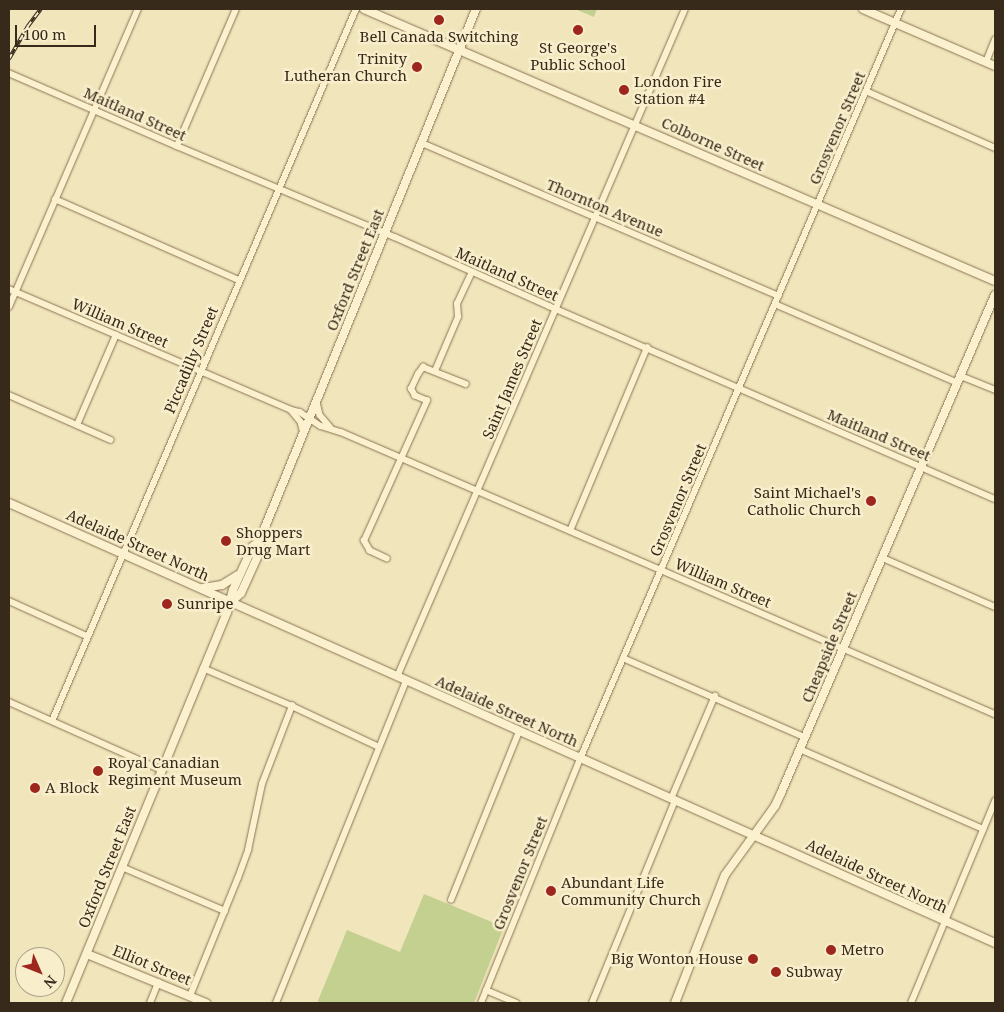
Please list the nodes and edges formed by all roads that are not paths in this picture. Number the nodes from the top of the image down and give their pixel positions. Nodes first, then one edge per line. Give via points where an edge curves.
1 (138, 9) edge
2 (236, 9) edge
3 (356, 9) edge
4 (364, 9) edge
5 (476, 9) edge
6 (685, 9) edge
7 (863, 9) edge
8 (901, 9) edge
9 (896, 23) junction
10 (995, 40) edge
11 (460, 50) junction
12 (986, 62) junction
13 (995, 66) edge
14 (9, 73) edge
15 (866, 91) junction
16 (95, 110) junction
17 (634, 125) junction
18 (422, 143) junction
19 (178, 146) junction
20 (995, 148) edge
21 (278, 189) junction
22 (55, 199) junction
23 (817, 205) junction
24 (595, 217) junction
25 (385, 233) junction
26 (472, 272) junction
27 (240, 280) junction
28 (995, 281) edge
29 (9, 289) edge
30 (15, 292) junction
31 (995, 295) edge
32 (779, 296) junction
33 (775, 304) junction
34 (9, 308) edge
35 (555, 309) junction
36 (116, 335) junction
37 (647, 348) junction
38 (200, 371) junction
39 (435, 371) junction
40 (959, 379) junction
41 (466, 384) dead end
42 (739, 388) junction
43 (995, 390) edge
44 (9, 395) edge
45 (316, 402) junction
46 (291, 410) junction
47 (310, 418) junction
48 (76, 425) junction
49 (330, 427) junction
50 (304, 434) junction
51 (111, 440) dead end
52 (401, 458) junction
53 (922, 467) junction
54 (477, 491) junction
55 (995, 499) edge
56 (9, 503) edge
57 (570, 531) junction
58 (259, 542) junction
59 (123, 553) junction
60 (883, 558) junction
61 (387, 559) dead end
62 (661, 570) junction
63 (241, 572) junction
64 (201, 588) junction
65 (9, 601) edge
66 (231, 602) junction
67 (995, 606) edge
68 (87, 636) junction
69 (843, 649) junction
70 (623, 658) junction
71 (203, 668) junction
72 (397, 677) junction
73 (406, 681) junction
74 (715, 696) junction
75 (9, 702) edge
76 (292, 706) junction
77 (995, 714) edge
78 (52, 721) junction
79 (519, 732) junction
80 (805, 737) junction
81 (379, 747) junction
82 (800, 749) junction
83 (580, 759) junction
84 (162, 770) junction
85 (673, 800) junction
86 (995, 801) edge
87 (983, 829) junction
88 (754, 835) junction
89 (122, 867) junction
90 (451, 900) dead end
91 (225, 911) junction
92 (945, 922) junction
93 (995, 943) edge
94 (87, 954) junction
95 (158, 983) junction
96 (486, 990) junction
97 (190, 996) junction
98 (66, 1003) edge
99 (150, 1003) edge
100 (206, 1003) edge
101 (276, 1003) edge
102 (481, 1003) edge
103 (516, 1003) edge
104 (592, 1003) edge
105 (675, 1003) edge
106 (910, 1003) edge

1 - 16 street
2 - 19 street
3 - 21 street, Piccadilly Street
4 - 11 main road, Colborne Street
5 - 11 main road, Oxford Street East
6 - 17 street, Saint James Street
7 - 9 main road
8 - 9 street, Grosvenor Street
9 - 12 main road
9 - 15 street, Grosvenor Street
10 - 12 street
11 - 17 main road, Colborne Street
11 - 18 main road, Oxford Street East
12 - 13 main road
14 - 16 street, Maitland Street
15 - 20 street
15 - 23 street, Grosvenor Street
16 - 19 street, Maitland Street
16 - 22 street
17 - 23 main road, Colborne Street
17 - 24 street, Saint James Street
18 - 24 street, Thornton Avenue
18 - 25 main road, Oxford Street East
19 - 21 street, Maitland Street
21 - 25 street, Maitland Street
21 - 27 street, Piccadilly Street
22 - 27 street
22 - 30 street
23 - 28 main road, Colborne Street
23 - 32 street, Grosvenor Street
24 - 32 street, Thornton Avenue
24 - 35 street, Saint James Street
25 - 26 street, Maitland Street
25 - 45 main road, Oxford Street East
26 - 35 street, Maitland Street
26 - 39 street via 457,304 458,317
27 - 38 street, Piccadilly Street
29 - 30 street, William Street
30 - 34 street
30 - 36 street, William Street
31 - 40 main road, Cheapside Street
32 - 33 street, Grosvenor Street
33 - 40 street
33 - 42 street, Grosvenor Street
35 - 37 street, Maitland Street
35 - 54 street, Saint James Street
36 - 38 street, William Street
36 - 48 street
37 - 42 street, Maitland Street
37 - 57 street
38 - 46 street, William Street
38 - 59 street, Piccadilly Street
39 - 41 street
39 - 52 street via 423,368 411,389 416,396 427,401
40 - 43 street
40 - 53 main road, Cheapside Street
42 - 53 street, Maitland Street
42 - 62 street, Grosvenor Street
44 - 48 street
45 - 47 main road, Oxford Street East
45 - 49 street via 320,415
46 - 47 street, William Street
46 - 50 street via 301,422
47 - 49 street, William Street via 321,426
47 - 50 main road, Oxford Street East
48 - 51 street
49 - 52 street, William Street
50 - 58 main road, Oxford Street East
52 - 54 street, William Street
52 - 61 street via 364,541 370,551
53 - 55 street, Maitland Street
53 - 60 main road, Cheapside Street
54 - 57 street, William Street
54 - 72 street, Saint James Street
56 - 59 main road, Adelaide Street North
57 - 62 street, William Street
58 - 63 main road, Oxford Street East via 253,546
58 - 66 main road, Oxford Street East via 261,549 245,585
59 - 64 main road, Adelaide Street North
59 - 68 street, Piccadilly Street
60 - 67 street
60 - 69 main road, Cheapside Street
62 - 69 street, William Street
62 - 70 street, Grosvenor Street
63 - 64 main road via 222,585
63 - 66 main road, Oxford Street East
64 - 66 main road, Adelaide Street North
65 - 68 street
66 - 71 main road, Oxford Street East
66 - 72 main road, Adelaide Street North
68 - 78 street, Piccadilly Street
69 - 77 street, William Street
69 - 80 main road, Cheapside Street
70 - 74 street
70 - 83 street, Grosvenor Street
71 - 76 street
71 - 84 main road, Oxford Street East
72 - 73 main road, Adelaide Street North
73 - 79 main road, Adelaide Street North
73 - 81 street
74 - 80 street
74 - 85 street
75 - 78 street
76 - 81 street
76 - 91 street via 262,784 248,850
78 - 84 street
79 - 83 main road, Adelaide Street North
79 - 90 street
80 - 82 main road, Cheapside Street
81 - 101 street
82 - 87 street
82 - 88 main road, Cheapside Street via 775,806
83 - 85 main road, Adelaide Street North
83 - 96 street, Grosvenor Street
84 - 89 main road, Oxford Street East
85 - 88 main road, Adelaide Street North
85 - 104 street
86 - 87 street
87 - 92 street
88 - 92 main road, Adelaide Street North
88 - 105 main road, Cheapside Street via 725,875
89 - 91 street
89 - 94 main road, Oxford Street East
91 - 97 street
92 - 93 main road, Adelaide Street North
92 - 106 street
94 - 95 main road, Elliot Street
94 - 98 main road, Oxford Street East
95 - 97 main road, Elliot Street
95 - 99 street
96 - 102 street, Grosvenor Street
96 - 103 street
97 - 100 main road, Elliot Street

